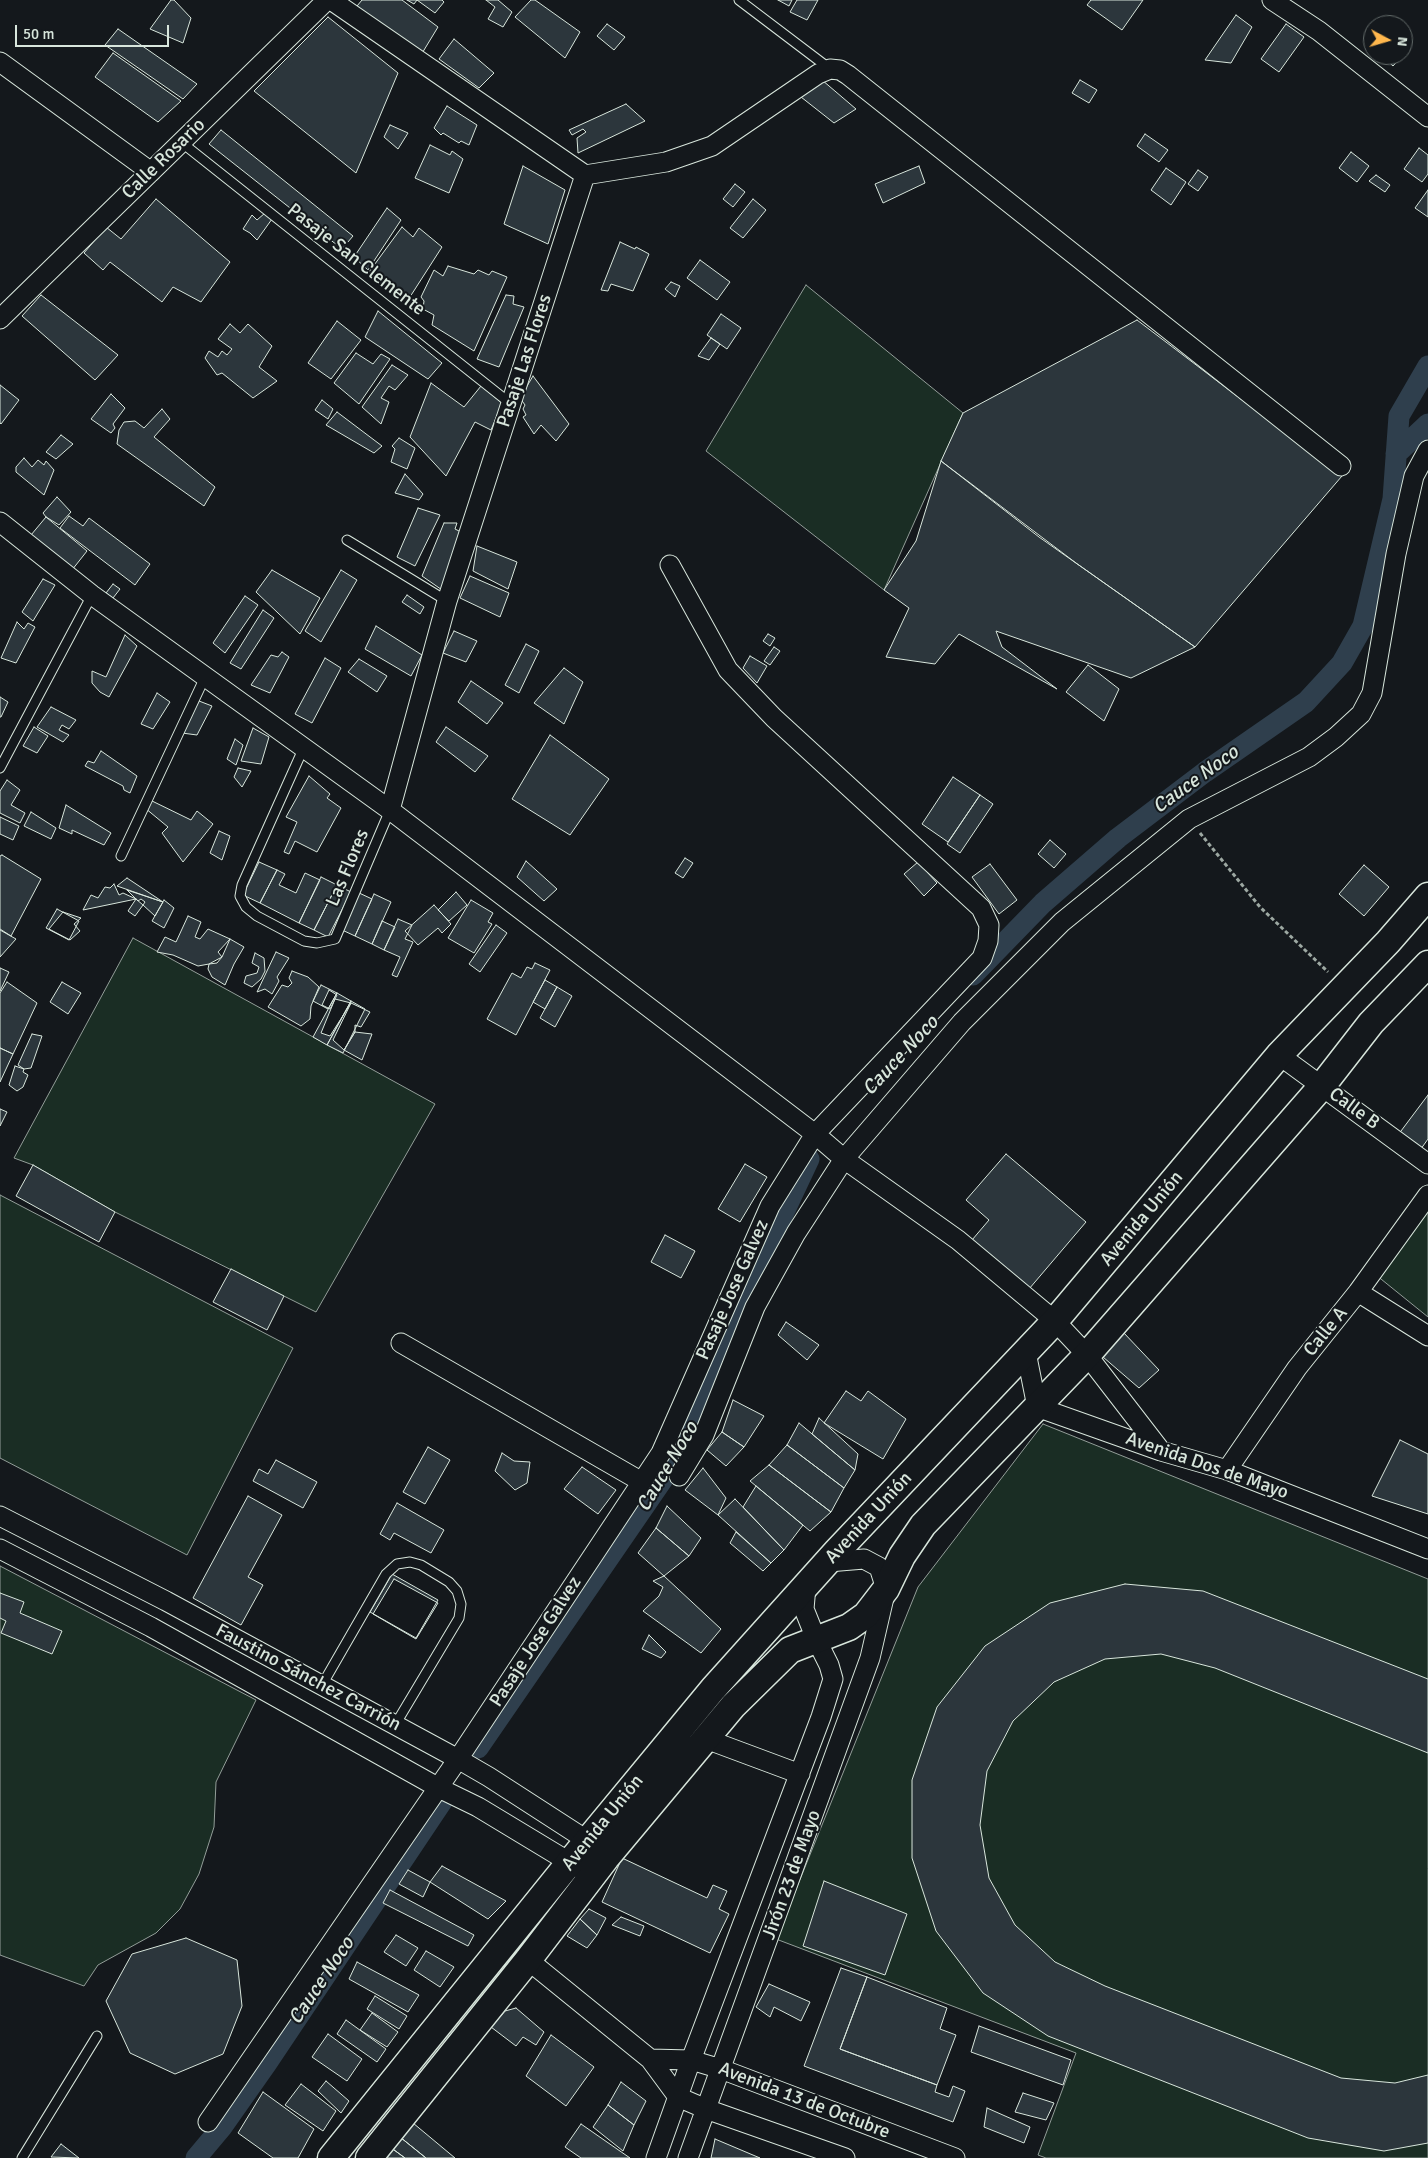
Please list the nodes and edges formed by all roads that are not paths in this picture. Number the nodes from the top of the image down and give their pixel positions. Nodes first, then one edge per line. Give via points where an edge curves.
1 (327, 0) edge
2 (331, 0) edge
3 (739, 0) edge
4 (1272, 0) edge
5 (0, 62) edge
6 (830, 69) junction
7 (1428, 117) edge
8 (181, 142) junction
9 (151, 172) junction
10 (585, 176) junction
11 (0, 318) edge
12 (511, 404) junction
13 (1428, 450) edge
14 (1341, 466) dead end
15 (0, 522) edge
16 (347, 540) dead end
17 (670, 566) dead end
18 (92, 595) junction
19 (447, 601) junction
20 (205, 677) junction
21 (304, 747) junction
22 (0, 768) edge
23 (390, 810) junction
24 (121, 856) dead end
25 (1428, 896) edge
26 (1425, 972) edge
27 (1279, 1056) junction
28 (1322, 1086) junction
29 (815, 1134) junction
30 (844, 1159) junction
31 (1428, 1164) edge
32 (1428, 1195) edge
33 (1358, 1292) junction
34 (1055, 1321) junction
35 (1428, 1336) edge
36 (401, 1343) dead end
37 (1026, 1352) junction
38 (1087, 1354) junction
39 (1037, 1407) junction
40 (1161, 1450) junction
41 (1227, 1470) junction
42 (680, 1476) dead end
43 (642, 1482) junction
44 (0, 1516) edge
45 (0, 1549) edge
46 (1428, 1549) edge
47 (828, 1562) junction
48 (806, 1586) junction
49 (886, 1589) junction
50 (166, 1601) junction
51 (151, 1626) junction
52 (816, 1639) junction
53 (322, 1685) junction
54 (394, 1725) junction
55 (706, 1739) junction
56 (458, 1760) junction
57 (800, 1774) junction
58 (439, 1788) junction
59 (595, 1859) junction
60 (570, 1862) junction
61 (528, 1960) junction
62 (98, 2036) dead end
63 (650, 2059) junction
64 (691, 2060) junction
65 (721, 2069) junction
66 (678, 2098) junction
67 (706, 2109) junction
68 (208, 2122) dead end
69 (22, 2158) edge
70 (331, 2158) edge
71 (369, 2158) edge
72 (656, 2158) edge
73 (688, 2158) edge
74 (844, 2158) edge
75 (955, 2158) edge

1 - 8 street, Calle Rosario
2 - 10 street
3 - 6 lane
4 - 7 street via 1319,31
5 - 9 street
6 - 10 street via 712,146 666,162
6 - 14 street via 848,75
8 - 9 street, Calle Rosario
8 - 12 lane, Pasaje San Clemente
9 - 11 street, Calle Rosario
10 - 12 street, Pasaje Las Flores
12 - 19 street, Pasaje Las Flores
13 - 30 street via 1414,476 1396,554 1372,693 1361,714 1309,757 1189,819 1062,922 962,1022
15 - 18 street
16 - 19 lane
17 - 29 street, Pasaje Jose Galvez via 728,670 774,718 981,908 989,925 982,958
18 - 20 street
18 - 22 lane
19 - 23 street, Pasaje Las Flores
20 - 21 street
20 - 24 lane
21 - 23 street
21 - 23 lane, Las Flores via 242,884 240,896 246,907 257,916 304,940 317,943 335,940
23 - 29 street
25 - 27 main road, Avenida Unión
26 - 28 main road, Avenida Unión via 1371,1023
27 - 28 street, Calle B
27 - 34 main road, Avenida Unión
28 - 31 street, Calle B
28 - 38 main road, Avenida Unión
29 - 30 street
29 - 43 street, Pasaje Jose Galvez via 770,1206 661,1453
30 - 34 street via 958,1240
30 - 42 street via 796,1233 755,1306 704,1435
32 - 33 street, Calle A
33 - 35 street
33 - 41 street, Calle A via 1297,1368
34 - 37 main road, Avenida Unión
34 - 38 street
36 - 43 street
37 - 39 street
37 - 47 main road, Avenida Unión
38 - 39 main road, Avenida Unión
38 - 40 street
39 - 40 street, Avenida Dos de Mayo
39 - 49 main road, Avenida Unión via 923,1525 902,1556
40 - 41 street, Avenida Dos de Mayo
41 - 46 street, Avenida Dos de Mayo
43 - 56 street, Pasaje Jose Galvez
44 - 50 street, Faustino Sánchez Carrión
45 - 51 street, Faustino Sánchez Carrión
47 - 48 main road, Avenida Unión
47 - 49 street via 864,1559 879,1567
48 - 52 street via 804,1609
48 - 59 main road, Avenida Unión via 713,1689
49 - 52 main road, Avenida Unión via 866,1615 849,1627
49 - 65 street, Jirón 23 de Mayo via 870,1658
50 - 51 street
50 - 53 street, Faustino Sánchez Carrión
51 - 58 street, Faustino Sánchez Carrión
52 - 55 main road, Avenida Unión via 790,1650 733,1706
52 - 57 street, Jirón 23 de Mayo via 833,1679
53 - 54 street, Faustino Sánchez Carrión
53 - 54 lane via 386,1574 397,1564 410,1562 421,1565 449,1582 457,1592 459,1618
54 - 56 street, Faustino Sánchez Carrión
55 - 57 street
55 - 59 main road, Avenida Unión
56 - 58 street, Pasaje Jose Galvez
56 - 59 street, Faustino Sánchez Carrión via 489,1777
57 - 64 street, Jirón 23 de Mayo
58 - 60 street, Faustino Sánchez Carrión via 478,1807
58 - 68 street, Pasaje Jose Galvez
59 - 60 main road, Avenida Unión
59 - 61 main road, Avenida Unión
60 - 70 main road, Avenida Unión
61 - 63 street
61 - 71 main road, Avenida Unión
62 - 69 lane
63 - 64 street, Avenida 13 de Octubre
63 - 66 street
64 - 65 street, Avenida 13 de Octubre
64 - 66 street, Jirón 23 de Mayo
65 - 67 street, Jirón 23 de Mayo
65 - 75 street, Avenida 13 de Octubre
66 - 67 street, Avenida 13 de Octubre
66 - 72 street, Jirón 23 de Mayo
67 - 73 street, Jirón 23 de Mayo
67 - 74 street, Avenida 13 de Octubre

